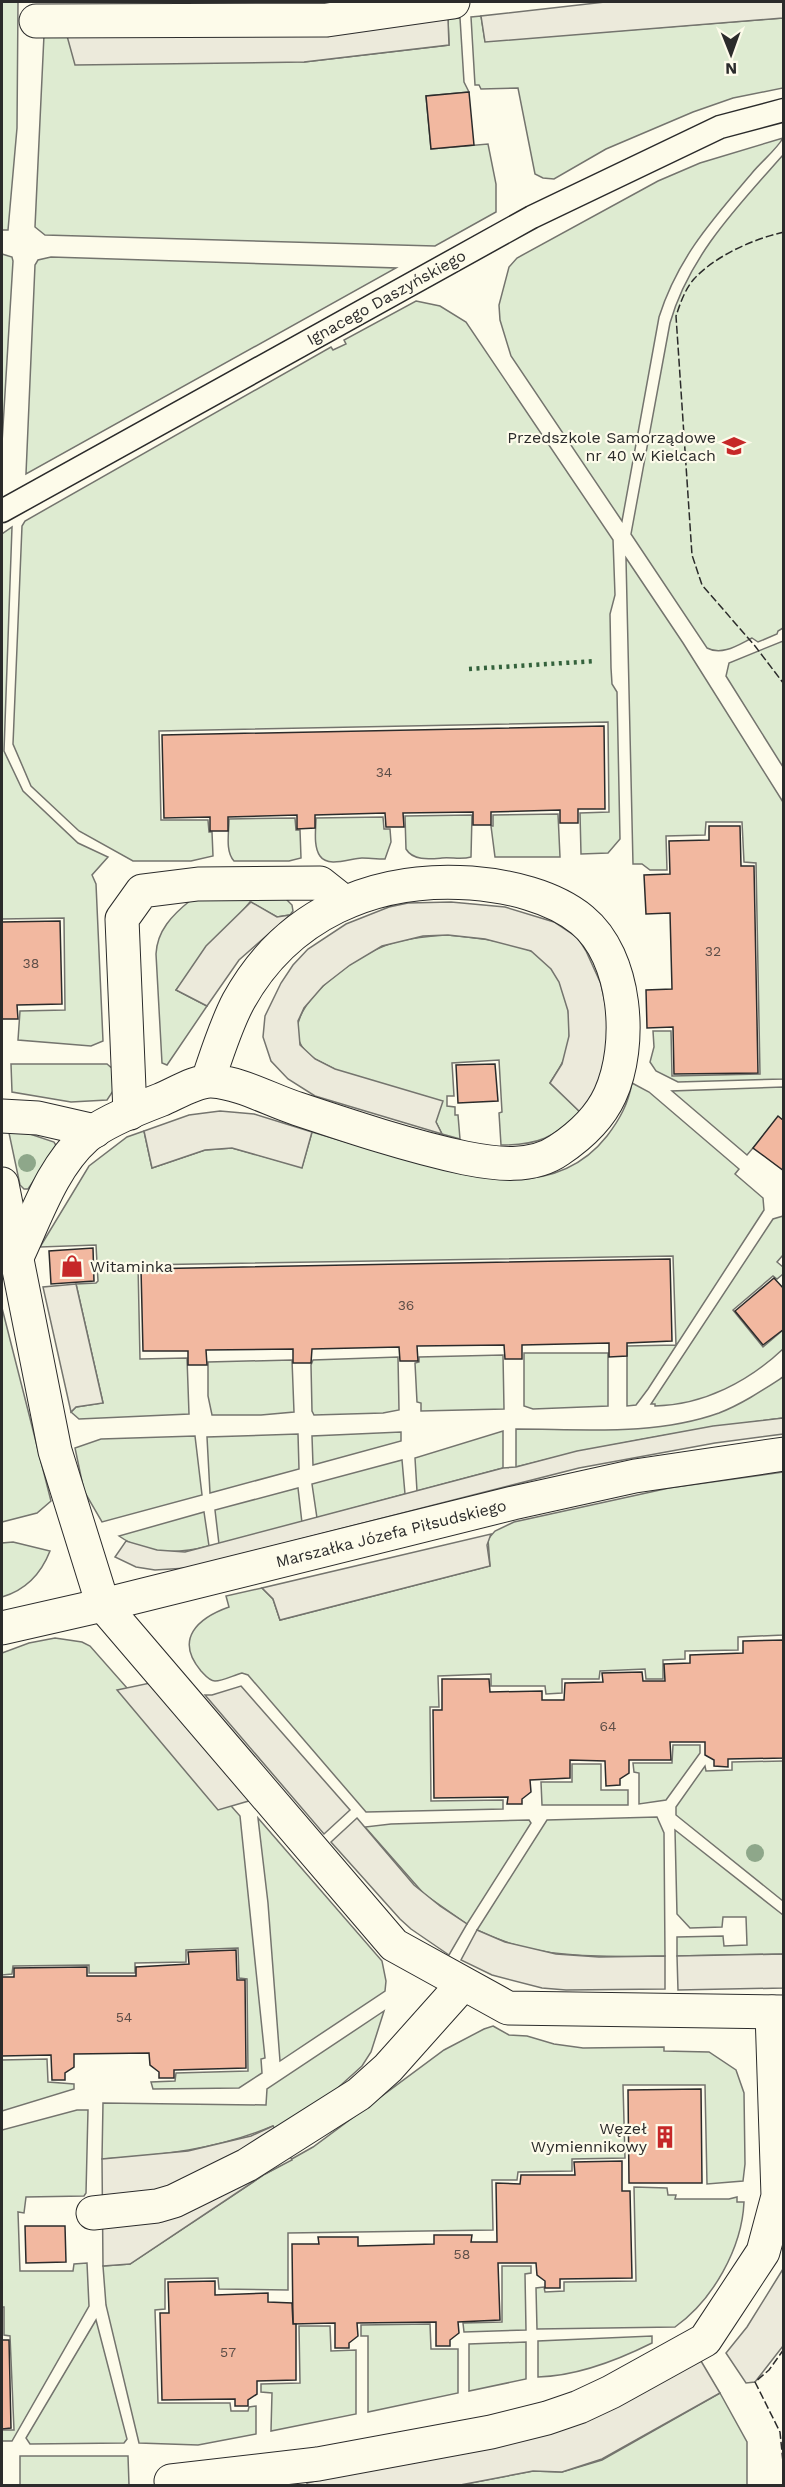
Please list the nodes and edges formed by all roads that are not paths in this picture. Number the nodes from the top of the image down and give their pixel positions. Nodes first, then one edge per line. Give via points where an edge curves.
1 (453, 2) edge
2 (36, 21) dead end
3 (783, 110) edge
4 (2, 511) edge
5 (344, 902) junction
6 (207, 1080) junction
7 (130, 1113) junction
8 (2, 1116) edge
9 (95, 1131) junction
10 (2, 1184) edge
11 (17, 1257) junction
12 (783, 1454) edge
13 (103, 1605) junction
14 (2, 1628) edge
15 (463, 1984) junction
16 (778, 2012) edge
17 (93, 2213) dead end
18 (285, 2477) edge
19 (171, 2481) dead end
20 (205, 2481) edge

1 - 2 street via 327,20
3 - 4 lane, Ignacego Daszyńskiego via 720,127 532,217
5 - 6 street via 296,932 254,975 232,1015
5 - 6 street via 403,885 444,881 479,884 549,901 583,920 611,961 623,1019 623,1050 611,1094 596,1118 578,1137 553,1154 525,1164 485,1162
5 - 7 street via 320,883 198,884 142,891 122,919
6 - 7 street
7 - 9 street
8 - 9 street via 38,1118
9 - 11 street via 63,1162
10 - 11 street
11 - 13 street via 55,1451
12 - 13 street, Marszałka Józefa Piłsudskiego via 635,1476 513,1503
13 - 14 street, Marszałka Józefa Piłsudskiego
13 - 15 street via 394,1945
15 - 16 street via 508,2008
15 - 17 street via 388,2068 358,2094 247,2165 158,2206
16 - 18 street via 778,2196 763,2252 705,2340 611,2392 547,2418 318,2464
18 - 20 street
19 - 20 street

